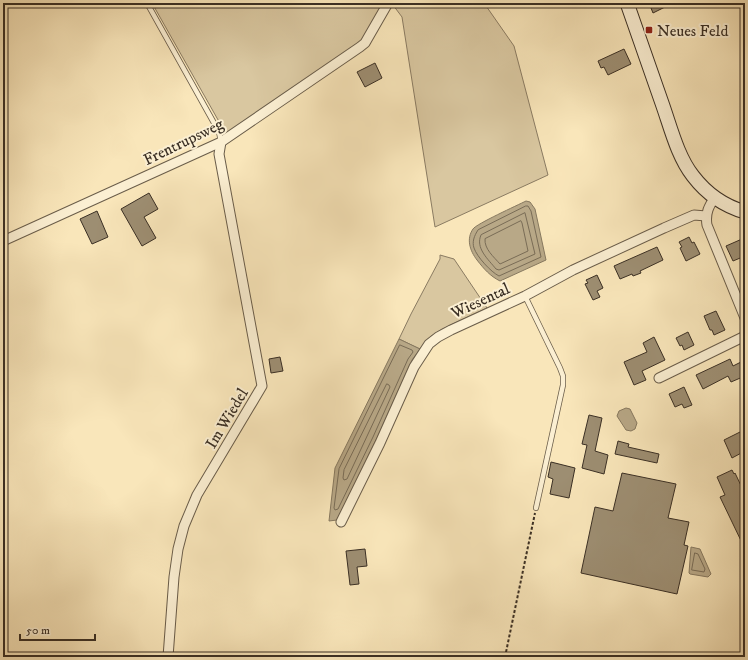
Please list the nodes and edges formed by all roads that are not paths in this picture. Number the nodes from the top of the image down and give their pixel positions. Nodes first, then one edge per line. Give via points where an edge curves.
1 (148, 3) edge
2 (388, 3) edge
3 (627, 3) edge
4 (221, 142) junction
5 (715, 197) junction
6 (745, 212) edge
7 (706, 216) junction
8 (3, 241) edge
9 (525, 296) junction
10 (745, 318) edge
11 (745, 336) edge
12 (659, 378) dead end
13 (536, 508) road end
14 (341, 522) dead end
15 (168, 657) edge

1 - 4 lane via 219,132
2 - 4 street, Frentrupsweg via 365,43
3 - 5 main road via 682,158 693,176
4 - 8 street, Frentrupsweg
4 - 15 street, Im Wiedel via 219,154 262,386 198,495 184,526 174,577
5 - 6 main road
5 - 7 street
7 - 9 street, Wiesental via 694,215 573,270
7 - 10 street via 707,225
9 - 13 lane via 563,376
9 - 14 street, Wiesental via 451,330 430,344 414,367
11 - 12 street

